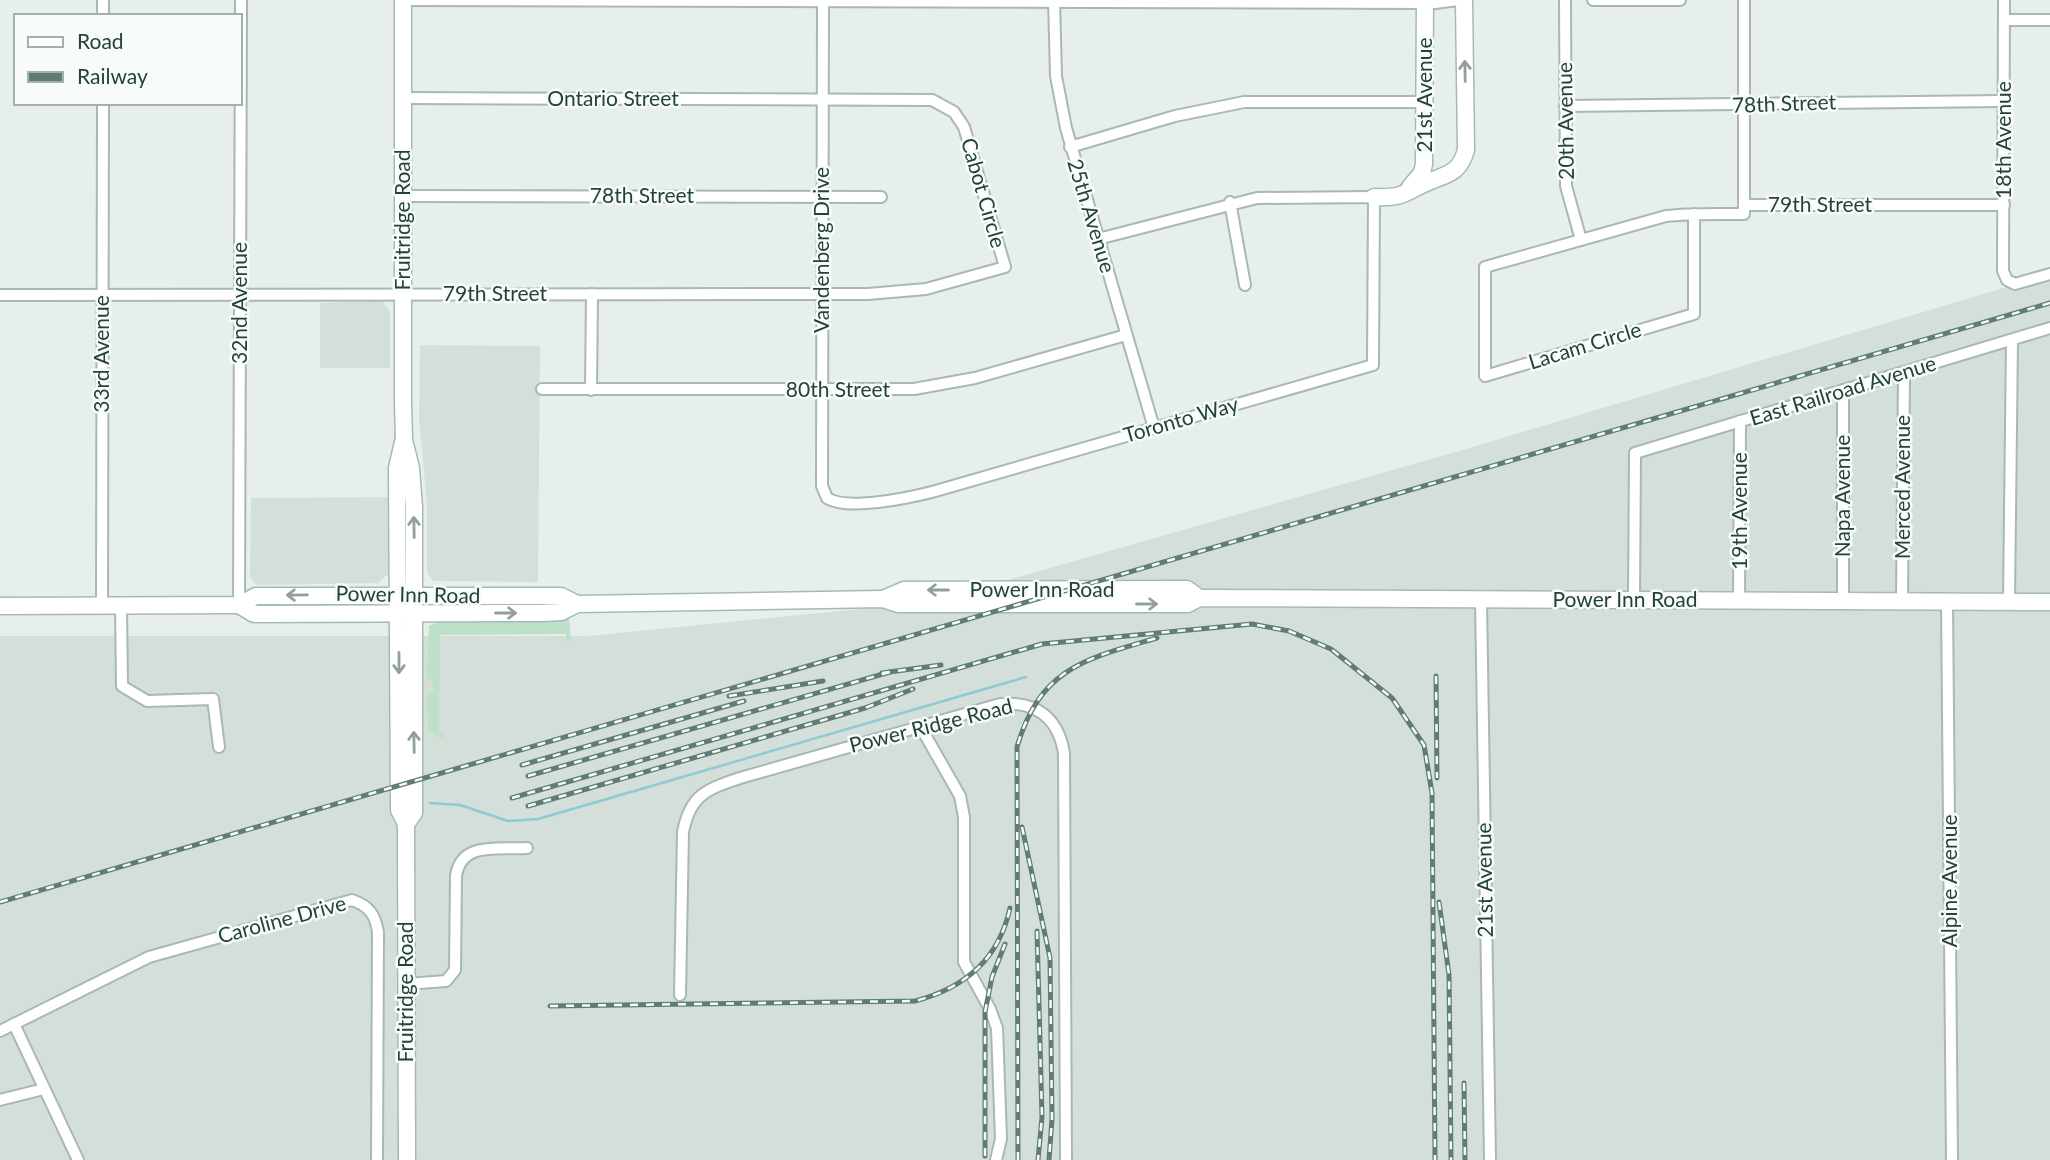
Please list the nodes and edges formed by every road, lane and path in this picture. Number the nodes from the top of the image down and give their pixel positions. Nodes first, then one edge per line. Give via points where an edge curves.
1 (403, 0) edge
2 (1458, 0) edge
3 (1464, 0) edge
4 (1565, 0) edge
5 (1593, 0) edge
6 (1680, 0) edge
7 (1744, 0) edge
8 (2004, 0) edge
9 (823, 1) edge
10 (1054, 1) edge
11 (1425, 1) edge
12 (2004, 20) junction
13 (2050, 20) edge
14 (403, 98) junction
15 (823, 99) junction
16 (2004, 101) junction
17 (1425, 102) junction
18 (1744, 104) junction
19 (103, 105) edge
20 (241, 105) edge
21 (1565, 106) junction
22 (1425, 139) junction
23 (1070, 147) junction
24 (1459, 167) junction
25 (403, 196) junction
26 (822, 196) junction
27 (1397, 196) junction
28 (881, 197) dead end
29 (1374, 197) junction
30 (1230, 202) junction
31 (1744, 205) junction
32 (2004, 205) junction
33 (1694, 214) junction
34 (1098, 239) junction
35 (1581, 240) junction
36 (1485, 267) joint
37 (2050, 274) edge
38 (1245, 285) dead end
39 (403, 294) junction
40 (592, 294) junction
41 (0, 295) edge
42 (103, 295) junction
43 (240, 295) junction
44 (822, 295) junction
45 (2050, 328) edge
46 (1126, 335) junction
47 (2012, 340) junction
48 (1904, 372) junction
49 (542, 389) dead end
50 (591, 390) junction
51 (1843, 390) junction
52 (822, 391) junction
53 (1740, 421) junction
54 (1154, 428) junction
55 (827, 499) joint
56 (406, 595) junction
57 (1481, 600) junction
58 (1634, 600) junction
59 (1739, 601) junction
60 (1843, 601) junction
61 (1902, 601) junction
62 (1947, 601) junction
63 (2009, 601) junction
64 (2050, 601) edge
65 (577, 604) junction
66 (239, 605) junction
67 (0, 606) edge
68 (102, 606) junction
69 (121, 606) junction
70 (406, 614) junction
71 (920, 726) junction
72 (219, 747) dead end
73 (527, 848) dead end
74 (406, 984) junction
75 (680, 995) dead end
76 (15, 1024) junction
77 (0, 1031) edge
78 (44, 1089) junction
79 (0, 1100) edge
80 (78, 1160) edge
81 (377, 1160) edge
82 (407, 1160) edge
83 (996, 1160) edge
84 (1066, 1160) edge
85 (1490, 1160) edge
86 (1952, 1160) edge

1 - 9 street
1 - 14 main road, Fruitridge Road
2 - 11 street
24 -> 3 main road, 21st Avenue via 1466,150
4 - 21 street, 20th Avenue
5 - 6 street
7 - 18 street
8 - 12 street, 18th Avenue
9 - 10 street
9 - 15 street, Vandenberg Drive
10 - 11 street
10 - 23 street, 25th Avenue via 1056,76
11 - 17 main road, 21st Avenue
12 - 13 street
12 - 16 street, 18th Avenue
14 - 15 street, Ontario Street
14 - 25 main road, Fruitridge Road
15 - 26 street, Vandenberg Drive
15 - 44 street, Cabot Circle via 925,100 954,112 964,127 1005,267 926,289
16 - 18 street, 78th Street
16 - 32 street, 18th Avenue
17 - 22 main road, 21st Avenue
17 - 23 street via 1244,102 1175,116
18 - 21 street, 78th Street
18 - 31 street
19 - 42 street, 33rd Avenue
20 - 43 street, 32nd Avenue
21 - 35 street, 20th Avenue via 1566,186
22 - 24 main road via 1437,166
22 - 27 main road, 21st Avenue via 1422,173
23 - 34 street, 25th Avenue
24 - 27 main road
25 - 26 street, 78th Street
25 - 39 main road, Fruitridge Road
26 - 28 street, 78th Street
26 - 44 street, Vandenberg Drive
27 - 29 main road
29 - 30 street
29 - 54 street, Toronto Way via 1373,365
30 - 34 street
30 - 38 street
31 - 32 street, 79th Street
31 - 33 street, 79th Street via 1744,214
32 - 37 street, 18th Avenue via 2003,271 2007,280 2015,285
33 - 35 street, 79th Street via 1666,216
33 - 36 street, Lacam Circle via 1694,314 1485,376
34 - 46 street, 25th Avenue
35 - 36 street, 79th Street
39 - 40 street, 79th Street
39 - 43 street, 79th Street
39 - 56 main road, Fruitridge Road via 404,440 397,468
40 - 44 street, 79th Street
40 - 50 street
41 - 42 street, 79th Street
42 - 43 street, 79th Street
42 - 68 street, 33rd Avenue
43 - 66 street, 32nd Avenue
44 - 52 street, Vandenberg Drive
45 - 47 street, East Railroad Avenue
46 - 52 street, 80th Street via 944,385
46 - 54 street, 25th Avenue
47 - 48 street, East Railroad Avenue
47 - 63 street
48 - 51 street, East Railroad Avenue
48 - 61 street, Merced Avenue
49 - 50 street, 80th Street
50 - 52 street, 80th Street
51 - 53 street, East Railroad Avenue
51 - 60 street, Napa Avenue
52 - 55 street, Vandenberg Drive via 822,486
53 - 58 street, East Railroad Avenue via 1635,453
53 - 59 street, 19th Avenue
54 - 55 street, Toronto Way via 910,497 837,503
56 - 65 main road, Power Inn Road via 561,596
56 -> 66 main road, Power Inn Road via 256,596
56 - 70 main road, Fruitridge Road
57 - 58 main road, Power Inn Road
57 - 65 main road, Power Inn Road via 1199,598 1188,604 898,604 883,599
57 - 85 street, 21st Avenue
58 - 59 main road, Power Inn Road
59 - 60 main road, Power Inn Road
60 - 61 main road, Power Inn Road
61 - 62 main road, Power Inn Road
62 - 63 main road, Power Inn Road
62 - 86 street, Alpine Avenue
63 - 64 main road, Power Inn Road
70 -> 65 main road, Power Inn Road via 561,612
66 - 69 main road, Power Inn Road
66 - 70 main road, Power Inn Road via 254,614
67 - 68 main road, Power Inn Road
68 - 69 main road, Power Inn Road
69 - 72 street via 122,687 147,701 213,699
70 - 74 main road, Fruitridge Road via 399,810 406,824
71 - 75 street, Power Ridge Road via 740,778 696,799 686,814 683,832
71 - 83 street via 960,796 964,817 964,962 990,1009 999,1049 1001,1139
71 - 84 street, Power Ridge Road via 1018,702 1044,713 1061,734
73 - 74 street via 464,855 456,876 455,970 446,981
74 - 82 main road, Fruitridge Road
76 - 77 street, Caroline Drive
76 - 78 street
76 - 81 street, Caroline Drive via 149,957 352,900 366,905 376,917 378,932
78 - 79 street
78 - 80 street

